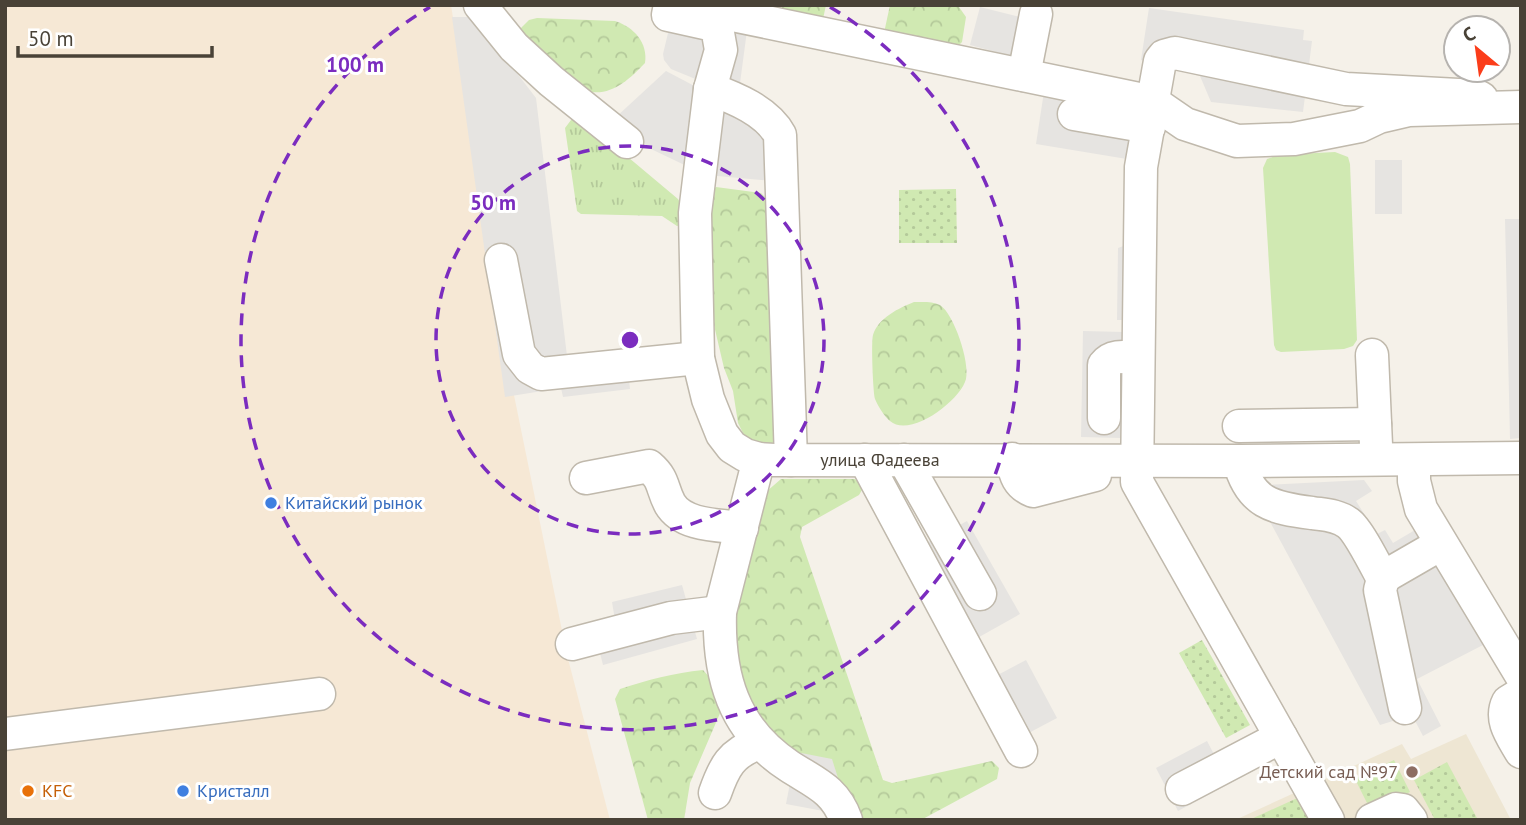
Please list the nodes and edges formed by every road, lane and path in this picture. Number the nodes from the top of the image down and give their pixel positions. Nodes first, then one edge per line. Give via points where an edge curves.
1 (480, 5) edge
2 (670, 5) edge
3 (688, 5) edge
4 (770, 14) edge
5 (1036, 14) dead end
6 (1024, 75) junction
7 (710, 89) junction
8 (1481, 107) junction
9 (1521, 107) edge
10 (1074, 114) dead end
11 (1151, 115) junction
12 (627, 142) dead end
13 (501, 260) dead end
14 (1372, 355) dead end
15 (698, 358) junction
16 (1138, 358) junction
17 (1104, 418) dead end
18 (1376, 424) junction
19 (1239, 426) dead end
20 (1521, 458) edge
21 (759, 459) junction
22 (1012, 459) junction
23 (791, 460) junction
24 (865, 460) junction
25 (904, 460) junction
26 (1136, 460) junction
27 (1377, 460) junction
28 (1414, 460) junction
29 (1239, 461) junction
30 (1096, 475) dead end
31 (586, 478) dead end
32 (742, 528) junction
33 (1441, 544) junction
34 (1383, 579) junction
35 (980, 594) dead end
36 (720, 612) junction
37 (572, 644) dead end
38 (1521, 675) edge
39 (319, 694) dead end
40 (1521, 694) edge
41 (1405, 708) dead end
42 (5, 734) edge
43 (1281, 737) junction
44 (759, 743) junction
45 (1021, 751) dead end
46 (1521, 752) edge
47 (1182, 789) dead end
48 (715, 793) dead end
49 (846, 820) edge
50 (1328, 820) edge
51 (1372, 820) edge
52 (1411, 820) edge

1 - 12 street via 514,47
2 - 7 street, улица Фадеева via 668,15 713,24 718,33 721,50
3 - 4 street
4 - 6 street
5 - 6 street
6 - 11 street
7 - 15 street, улица Фадеева via 695,213
7 - 23 street via 744,102 780,135
8 - 9 street
8 - 11 street via 1409,110 1360,126 1294,139 1237,141
8 - 11 street via 1477,96 1346,89 1175,53 1160,61
10 - 11 street
11 - 16 street via 1141,167
13 - 15 street via 519,354 541,374
14 - 18 street
15 - 21 street, улица Фадеева via 722,434 733,447
16 - 17 street via 1116,357 1104,365
16 - 26 street
18 - 19 street
18 - 27 street
20 - 28 street, улица Фадеева
21 - 23 street, улица Фадеева
21 - 32 street
22 - 25 street, улица Фадеева
22 - 26 street, улица Фадеева
22 - 30 street via 1017,480 1033,491
23 - 24 street, улица Фадеева
24 - 25 street, улица Фадеева
24 - 45 street
25 - 35 street
26 - 29 street, улица Фадеева
26 - 43 street via 1142,493
27 - 28 street, улица Фадеева
27 - 29 street, улица Фадеева
28 - 33 street via 1421,509
29 - 34 street via 1249,488 1259,499 1351,524
31 - 32 street via 649,466 660,476 670,504 680,516
32 - 36 street
33 - 34 street
33 - 38 street
34 - 41 street via 1382,608
36 - 37 street via 671,618
36 - 44 street via 725,677 740,717
39 - 42 street
40 - 46 street via 1508,702 1504,716
43 - 47 street
43 - 50 street
44 - 48 street via 737,754 723,768
44 - 49 street via 833,793
51 - 52 street via 1396,810 1403,810

